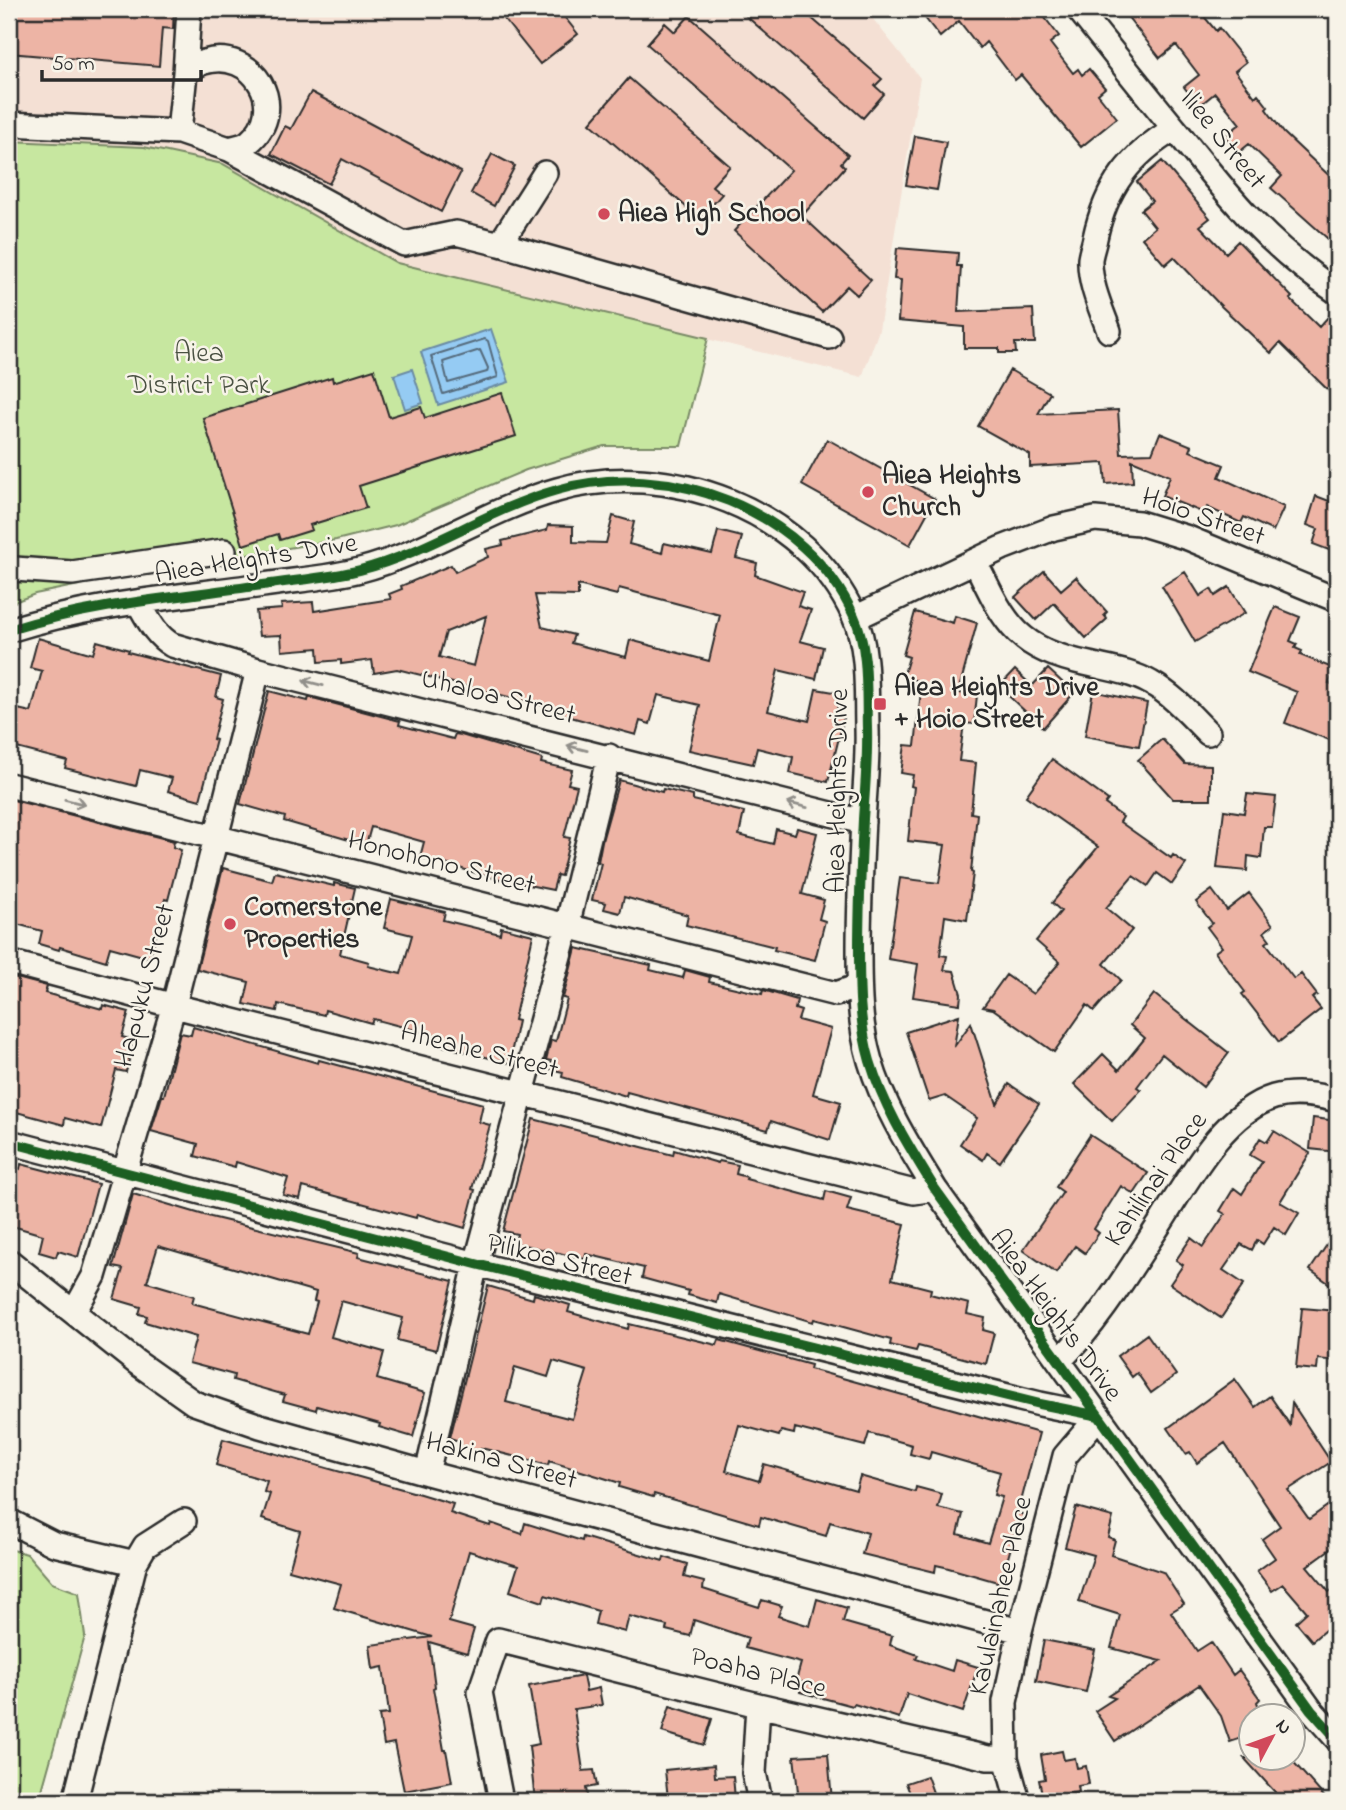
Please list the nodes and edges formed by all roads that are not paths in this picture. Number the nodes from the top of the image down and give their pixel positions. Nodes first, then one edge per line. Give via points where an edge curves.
1 (189, 9) edge
2 (1079, 9) edge
3 (185, 73) junction
4 (9, 124) edge
5 (1174, 129) junction
6 (179, 132) junction
7 (229, 149) junction
8 (545, 173) dead end
9 (500, 243) junction
10 (1337, 292) edge
11 (1109, 331) dead end
12 (829, 337) dead end
13 (224, 551) dead end
14 (975, 561) junction
15 (9, 572) edge
16 (1337, 600) edge
17 (138, 602) junction
18 (855, 618) junction
19 (9, 630) edge
20 (258, 670) junction
21 (1209, 733) dead end
22 (609, 756) junction
23 (9, 785) edge
24 (863, 822) junction
25 (216, 838) junction
26 (567, 926) junction
27 (9, 962) edge
28 (859, 986) junction
29 (174, 1005) junction
30 (522, 1094) junction
31 (1337, 1100) edge
32 (9, 1142) edge
33 (125, 1172) junction
34 (935, 1189) junction
35 (9, 1261) edge
36 (476, 1264) junction
37 (74, 1312) junction
38 (1060, 1360) junction
39 (1099, 1416) junction
40 (427, 1473) junction
41 (9, 1521) edge
42 (184, 1521) dead end
43 (135, 1563) junction
44 (1020, 1631) junction
45 (758, 1705) junction
46 (1337, 1738) edge
47 (1006, 1758) junction
48 (75, 1801) edge
49 (500, 1801) edge
50 (760, 1801) edge
51 (1018, 1801) edge

1 - 3 street
2 - 5 street, Iliee Street
3 - 6 street
3 - 7 street via 201,62 238,63 253,72 263,86 264,125 247,144
4 - 6 street
5 - 10 street, Iliee Street via 1265,236
5 - 11 street via 1154,140 1116,179 1099,217 1090,259 1096,296
6 - 7 street
7 - 9 street via 404,244 456,233
8 - 9 street
9 - 12 street
13 - 15 street via 72,573
14 - 16 street, Hoio Street via 1054,528 1095,519 1139,523 1188,538
14 - 18 street, Hoio Street
14 - 21 street via 996,606 1024,639 1044,650 1151,683
17 - 18 street, Aiea Heights Drive via 361,569 560,489 603,481 652,482 727,500 764,517 828,572
17 - 19 street, Aiea Heights Drive via 79,611
17 - 20 street, Uhaloa Street via 153,628 172,645
18 - 24 street, Aiea Heights Drive via 863,649 868,734
22 -> 20 street, Uhaloa Street
20 - 25 street, Hapuku Street
24 -> 22 street, Uhaloa Street
22 - 26 street
23 -> 25 street, Honohono Street
24 - 28 street, Aiea Heights Drive
25 - 26 street, Honohono Street
25 - 29 street, Hapuku Street
26 - 28 street, Honohono Street via 836,994
26 - 30 street
27 - 29 street, Aheahe Street
28 - 34 street, Aiea Heights Drive via 862,1026 883,1098
29 - 30 street, Aheahe Street
29 - 33 street, Hapuku Street
30 - 34 street, Aheahe Street via 914,1192
30 - 36 street
31 - 38 street, Kahilinai Place via 1311,1093 1274,1097 1223,1132 1075,1346
32 - 33 street, Pilikoa Street
33 - 36 street, Pilikoa Street
33 - 37 street, Hapuku Street via 94,1276
34 - 38 street, Aiea Heights Drive
35 - 37 street, Hakina Street
36 - 39 street, Pilikoa Street
36 - 40 street
37 - 40 street, Hakina Street via 194,1404
38 - 39 street, Aiea Heights Drive
39 - 44 street, Kaulainahee Place via 1065,1456
39 - 46 street, Aiea Heights Drive via 1311,1710
40 - 44 street, Hakina Street
41 - 43 street via 54,1544
42 - 43 street via 145,1546
43 - 48 street
44 - 47 street, Kaulainahee Place via 1005,1702
45 - 47 street, Poaha Place via 988,1758
45 - 49 street, Poaha Place via 498,1640 480,1692
45 - 50 street via 754,1773
47 - 51 street, Kaulainahee Place

